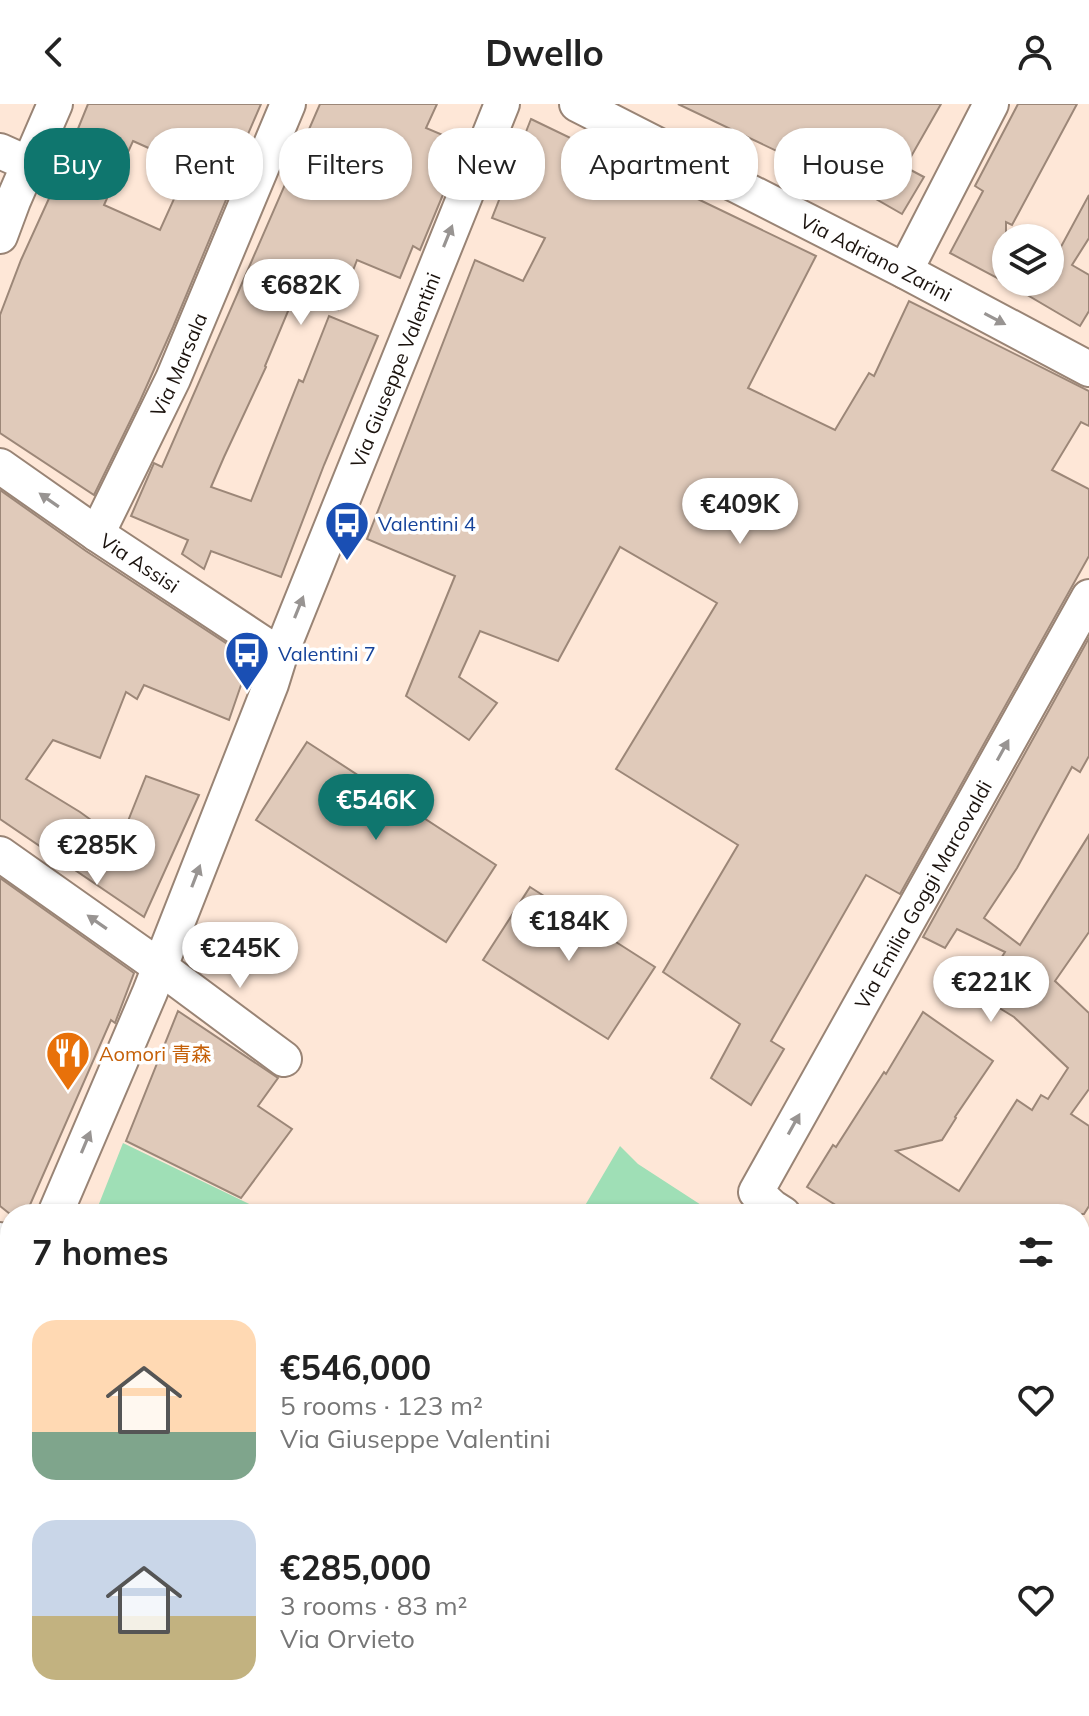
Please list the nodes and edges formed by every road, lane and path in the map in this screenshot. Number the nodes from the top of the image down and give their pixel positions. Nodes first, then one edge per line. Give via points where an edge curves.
1 (55, 104) edge
2 (288, 104) edge
3 (502, 104) edge
4 (577, 104) edge
5 (991, 104) edge
6 (14, 158) edge
7 (0, 236) edge
8 (905, 271) junction
9 (1089, 369) edge
10 (0, 466) edge
11 (97, 534) junction
12 (1089, 597) edge
13 (280, 655) junction
14 (0, 854) edge
15 (160, 967) junction
16 (284, 1059) dead end
17 (59, 1204) edge
18 (769, 1204) edge

1 - 6 street
2 - 11 street, Via Marsala via 173,379
13 -> 3 street, Via Giuseppe Valentini
4 - 8 street, Via Adriano Zarini
5 - 8 street
6 - 7 street
8 -> 9 street, Via Adriano Zarini
11 -> 10 street, Via Assisi
11 - 13 street, Via Assisi
18 -> 12 street, Via Emilia Goggi Marcovaldi via 756,1192
15 -> 13 street, Via Giuseppe Valentini
15 -> 14 street
15 - 16 street
17 -> 15 street, Via Giuseppe Valentini

